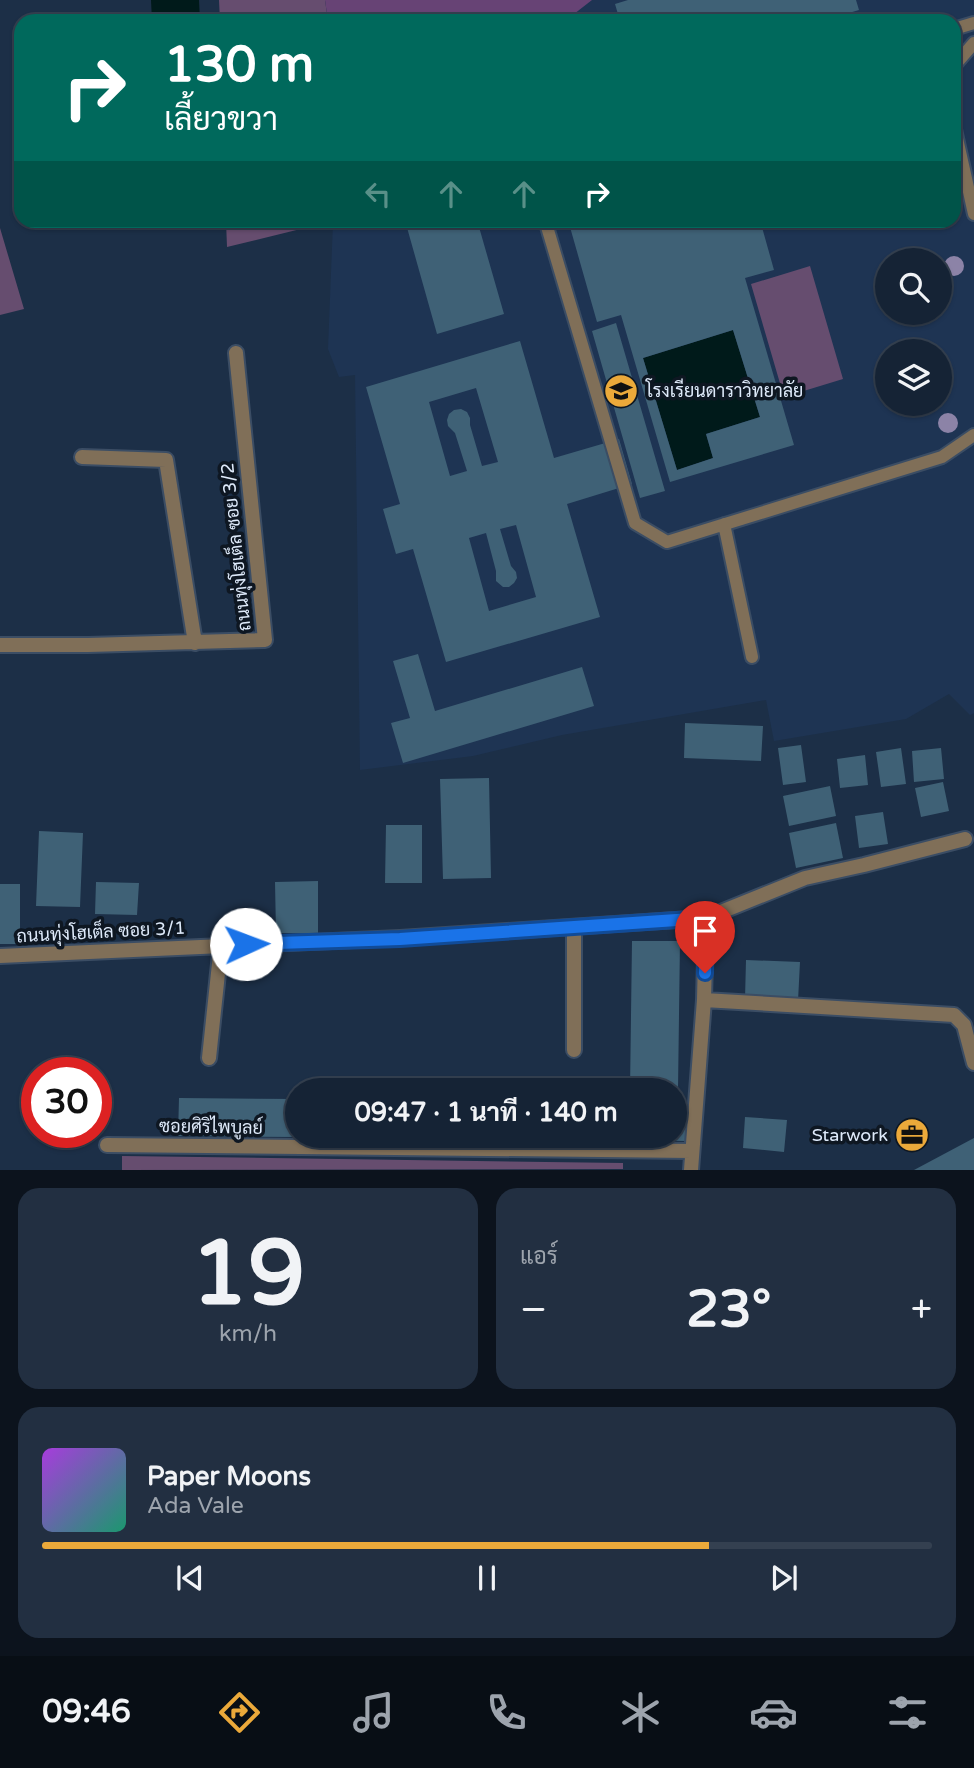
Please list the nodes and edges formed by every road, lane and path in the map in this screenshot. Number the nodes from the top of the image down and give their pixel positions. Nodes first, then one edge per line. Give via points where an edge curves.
1 (974, 43) edge
2 (961, 58) edge
3 (961, 156) edge
4 (974, 214) edge
5 (547, 228) edge
6 (236, 353) dead end
7 (974, 435) edge
8 (82, 457) dead end
9 (724, 524) junction
10 (195, 643) junction
11 (0, 645) edge
12 (752, 657) dead end
13 (965, 839) dead end
14 (706, 918) junction
15 (574, 927) junction
16 (221, 945) junction
17 (0, 956) edge
18 (704, 1000) junction
19 (575, 1050) dead end
20 (209, 1058) dead end
21 (974, 1063) edge
22 (112, 1145) edge
23 (692, 1152) junction
24 (691, 1170) edge

1 - 2 lane
3 - 4 lane
5 - 9 lane via 635,523 667,542
6 - 10 street, ถนนทุ่งโฮเต็ล ซอย 3/2 via 265,640
7 - 9 lane via 942,457
8 - 10 street via 166,460
9 - 12 lane
10 - 11 street, ถนนทุ่งโฮเต็ล ซอย 3/2
13 - 14 street, ถนนทุ่งโฮเต็ล ซอย 3/1 via 805,878
14 - 15 street, ถนนทุ่งโฮเต็ล ซอย 3/1
14 - 18 street
15 - 16 street, ถนนทุ่งโฮเต็ล ซอย 3/1
15 - 19 street
16 - 17 street, ถนนทุ่งโฮเต็ล ซอย 3/1
16 - 20 street
18 - 21 street via 954,1015 964,1025
18 - 23 street
22 - 23 street, ซอยศิริไพบูลย์
23 - 24 street

